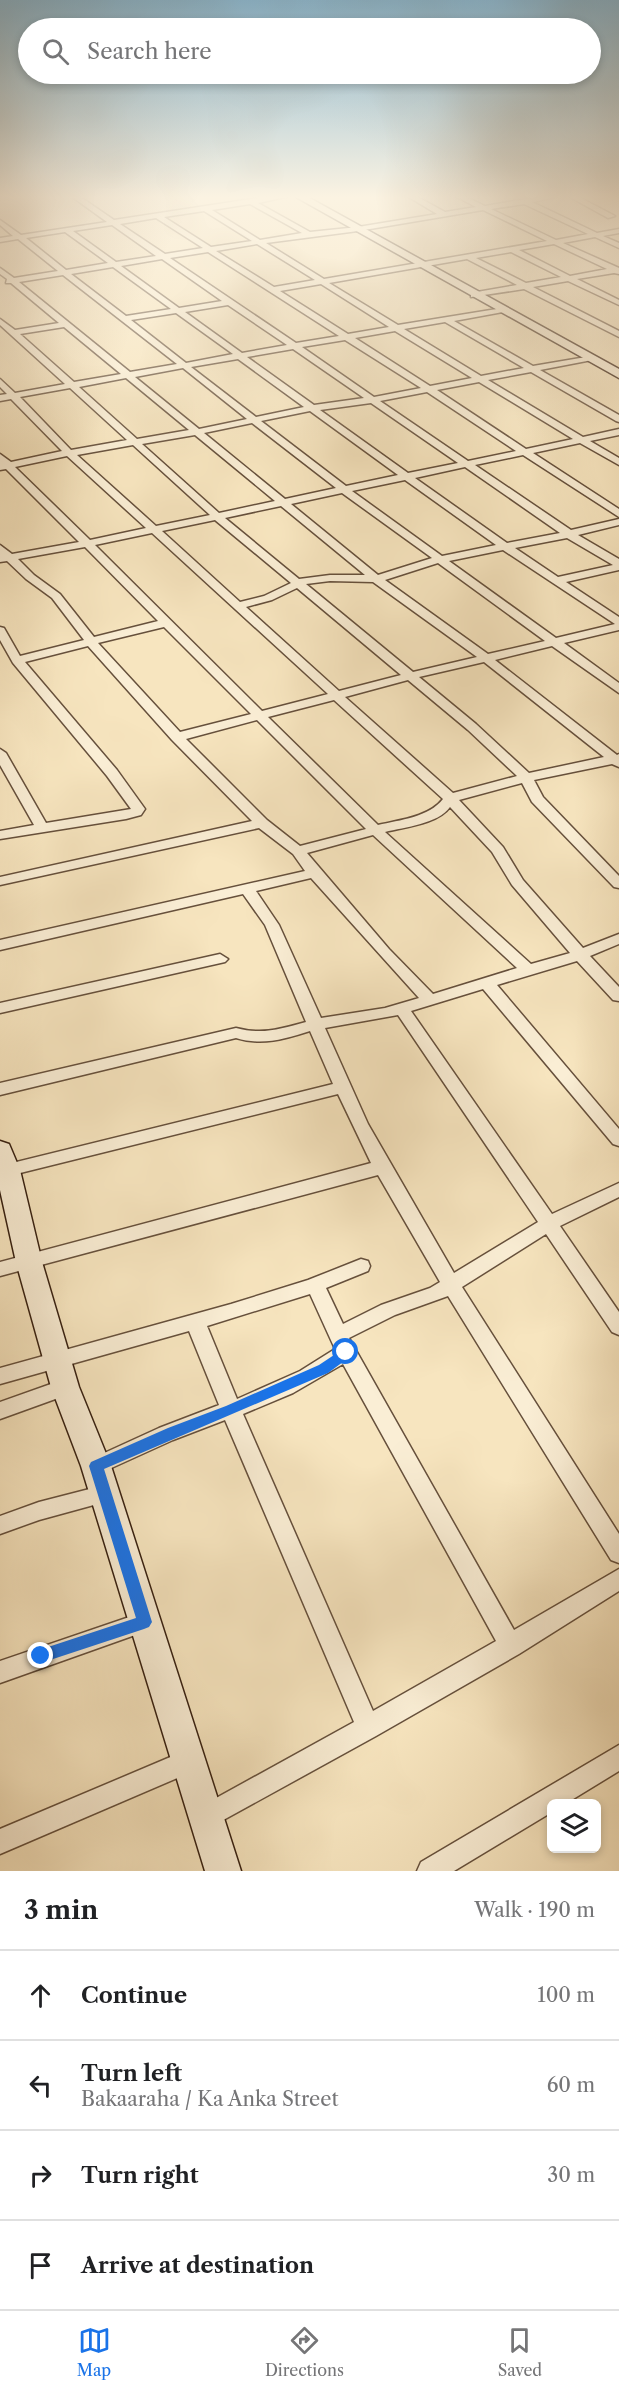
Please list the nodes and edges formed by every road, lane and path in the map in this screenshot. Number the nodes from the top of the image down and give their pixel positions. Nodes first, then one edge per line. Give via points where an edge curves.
1 (17, 283) edge
2 (79, 283) edge
3 (141, 283) edge
4 (202, 283) edge
5 (263, 283) edge
6 (309, 283) edge
7 (326, 283) edge
8 (453, 283) edge
9 (518, 283) edge
10 (538, 283) edge
11 (580, 283) edge
12 (523, 286) junction
13 (273, 290) junction
14 (474, 295) junction
15 (229, 302) junction
16 (619, 303) edge
17 (500, 310) junction
18 (179, 311) junction
19 (125, 320) junction
20 (447, 320) junction
21 (0, 321) edge
22 (65, 324) junction
23 (399, 328) junction
24 (14, 333) junction
25 (619, 334) edge
26 (346, 337) junction
27 (293, 347) junction
28 (243, 356) junction
29 (589, 358) junction
30 (185, 366) junction
31 (532, 367) junction
32 (619, 374) edge
33 (129, 376) junction
34 (479, 378) junction
35 (0, 382) edge
36 (72, 385) junction
37 (426, 389) junction
38 (13, 395) junction
39 (0, 398) edge
40 (371, 400) junction
41 (310, 408) junction
42 (252, 419) junction
43 (619, 419) edge
44 (196, 432) junction
45 (619, 432) edge
46 (584, 440) junction
47 (136, 442) junction
48 (525, 451) junction
49 (69, 453) junction
50 (619, 462) edge
51 (3, 464) edge
52 (466, 464) junction
53 (407, 477) junction
54 (344, 490) junction
55 (284, 503) junction
56 (619, 514) edge
57 (218, 517) junction
58 (619, 522) edge
59 (153, 530) junction
60 (569, 534) junction
61 (86, 544) junction
62 (506, 547) junction
63 (3, 554) edge
64 (441, 559) junction
65 (619, 565) edge
66 (376, 579) junction
67 (558, 580) junction
68 (301, 583) junction
69 (237, 606) junction
70 (165, 623) junction
71 (619, 624) edge
72 (2, 636) edge
73 (553, 641) junction
74 (91, 642) junction
75 (486, 658) junction
76 (17, 660) junction
77 (410, 676) junction
78 (619, 689) edge
79 (336, 695) junction
80 (260, 715) junction
81 (177, 737) junction
82 (0, 753) edge
83 (618, 760) edge
84 (526, 778) junction
85 (450, 798) junction
86 (262, 822) junction
87 (42, 828) junction
88 (376, 831) junction
89 (0, 835) edge
90 (298, 850) junction
91 (314, 873) junction
92 (0, 881) edge
93 (619, 884) edge
94 (246, 889) junction
95 (619, 939) edge
96 (0, 945) edge
97 (580, 955) junction
98 (220, 959) dead end
99 (528, 970) junction
100 (487, 983) junction
101 (619, 996) edge
102 (429, 999) junction
103 (0, 1008) edge
104 (401, 1008) junction
105 (316, 1024) junction
106 (344, 1087) junction
107 (0, 1089) edge
108 (619, 1140) edge
109 (3, 1164) edge
110 (382, 1167) junction
111 (619, 1189) edge
112 (550, 1223) junction
113 (29, 1262) junction
114 (361, 1266) dead end
115 (0, 1269) edge
116 (315, 1285) junction
117 (452, 1285) junction
118 (195, 1321) junction
119 (619, 1327) edge
120 (342, 1344) junction
121 (62, 1374) junction
122 (0, 1376) edge
123 (231, 1410) junction
124 (0, 1411) edge
125 (100, 1480) junction
126 (0, 1525) edge
127 (619, 1553) edge
128 (619, 1579) edge
129 (144, 1622) junction
130 (511, 1646) junction
131 (0, 1672) edge
132 (368, 1728) junction
133 (619, 1756) edge
134 (187, 1762) junction
135 (207, 1817) junction
136 (0, 1842) edge
137 (223, 1871) edge
138 (430, 1871) edge

1 - 22 street
2 - 19 street
3 - 18 street
4 - 15 street
5 - 13 street
6 - 13 street
7 - 23 street
8 - 14 street
9 - 12 street
10 - 12 street
11 - 16 street
12 - 14 street
12 - 25 street
13 - 26 street
14 - 17 street
15 - 18 street
15 - 27 street
17 - 20 street
17 - 29 street
18 - 19 street
18 - 28 street
19 - 30 street
20 - 23 street
20 - 31 street
21 - 24 street
22 - 24 street
22 - 33 street
23 - 26 street
23 - 34 street
24 - 36 street
26 - 27 street
26 - 37 street
27 - 28 street
27 - 40 street
28 - 30 street
28 - 41 street
29 - 31 street
29 - 32 street
30 - 33 street
30 - 42 street
31 - 34 street
31 - 43 street
33 - 36 street
33 - 44 street
34 - 37 street
34 - 46 street
35 - 38 street
36 - 38 street
36 - 47 street
37 - 40 street
37 - 48 street
38 - 39 street
38 - 49 street
40 - 41 street
40 - 52 street
41 - 42 street
41 - 53 street
42 - 44 street
42 - 54 street
44 - 47 street
44 - 55 street
45 - 46 street
46 - 48 street
46 - 50 street
47 - 49 street
47 - 57 street
48 - 52 street
48 - 56 street
49 - 51 street
49 - 59 street
51 - 61 street
52 - 53 street
52 - 60 street
53 - 54 street
53 - 62 street
54 - 55 street
54 - 64 street
55 - 57 street
55 - 66 street
57 - 59 street
57 - 68 street
58 - 60 street
59 - 61 street
59 - 69 street
60 - 62 street
60 - 65 street
61 - 63 street
61 - 70 street
62 - 64 street
62 - 67 street
63 - 74 street via 56,596
64 - 66 street
64 - 73 street
65 - 67 street
66 - 68 street via 330,578
66 - 75 street
67 - 71 street
68 - 69 street
68 - 77 street
69 - 79 street
70 - 74 street
70 - 80 street
71 - 73 street
72 - 76 street
73 - 75 street
73 - 78 street
74 - 76 street
74 - 81 street
75 - 77 street
75 - 83 street
76 - 87 street via 138,809 126,815
77 - 79 street
77 - 84 street
79 - 80 street
79 - 85 street
80 - 81 street
80 - 88 street
81 - 86 street
82 - 87 street
83 - 84 street
84 - 85 street
84 - 93 street via 537,799
85 - 88 street via 441,810
85 - 97 street via 498,850 517,882
86 - 90 street
86 - 92 street
87 - 89 street
88 - 90 street
88 - 99 street
90 - 91 street
91 - 94 street
91 - 102 street
94 - 96 street
94 - 105 street via 272,925
95 - 97 street
97 - 99 street
97 - 101 street
98 - 103 street
99 - 100 street
100 - 102 street
100 - 108 street
102 - 104 street
104 - 105 street
104 - 112 street
105 - 106 street
105 - 107 street via 253,1038 236,1033
106 - 109 street
106 - 110 street
109 - 113 street
110 - 113 street
110 - 117 street
111 - 112 street
112 - 117 street
112 - 119 street
113 - 115 street
113 - 121 street
114 - 116 street
116 - 118 street
116 - 120 street
117 - 120 street via 388,1310
117 - 127 street
118 - 121 street
118 - 123 street
120 - 123 street via 324,1369
120 - 130 street
121 - 122 street
121 - 124 street
121 - 125 street
123 - 125 street via 173,1431
123 - 132 street
125 - 126 street via 39,1511
125 - 129 street
128 - 130 street
129 - 131 street
129 - 134 street
130 - 132 street
132 - 135 street
133 - 138 street
134 - 135 street
134 - 136 street
135 - 137 street

